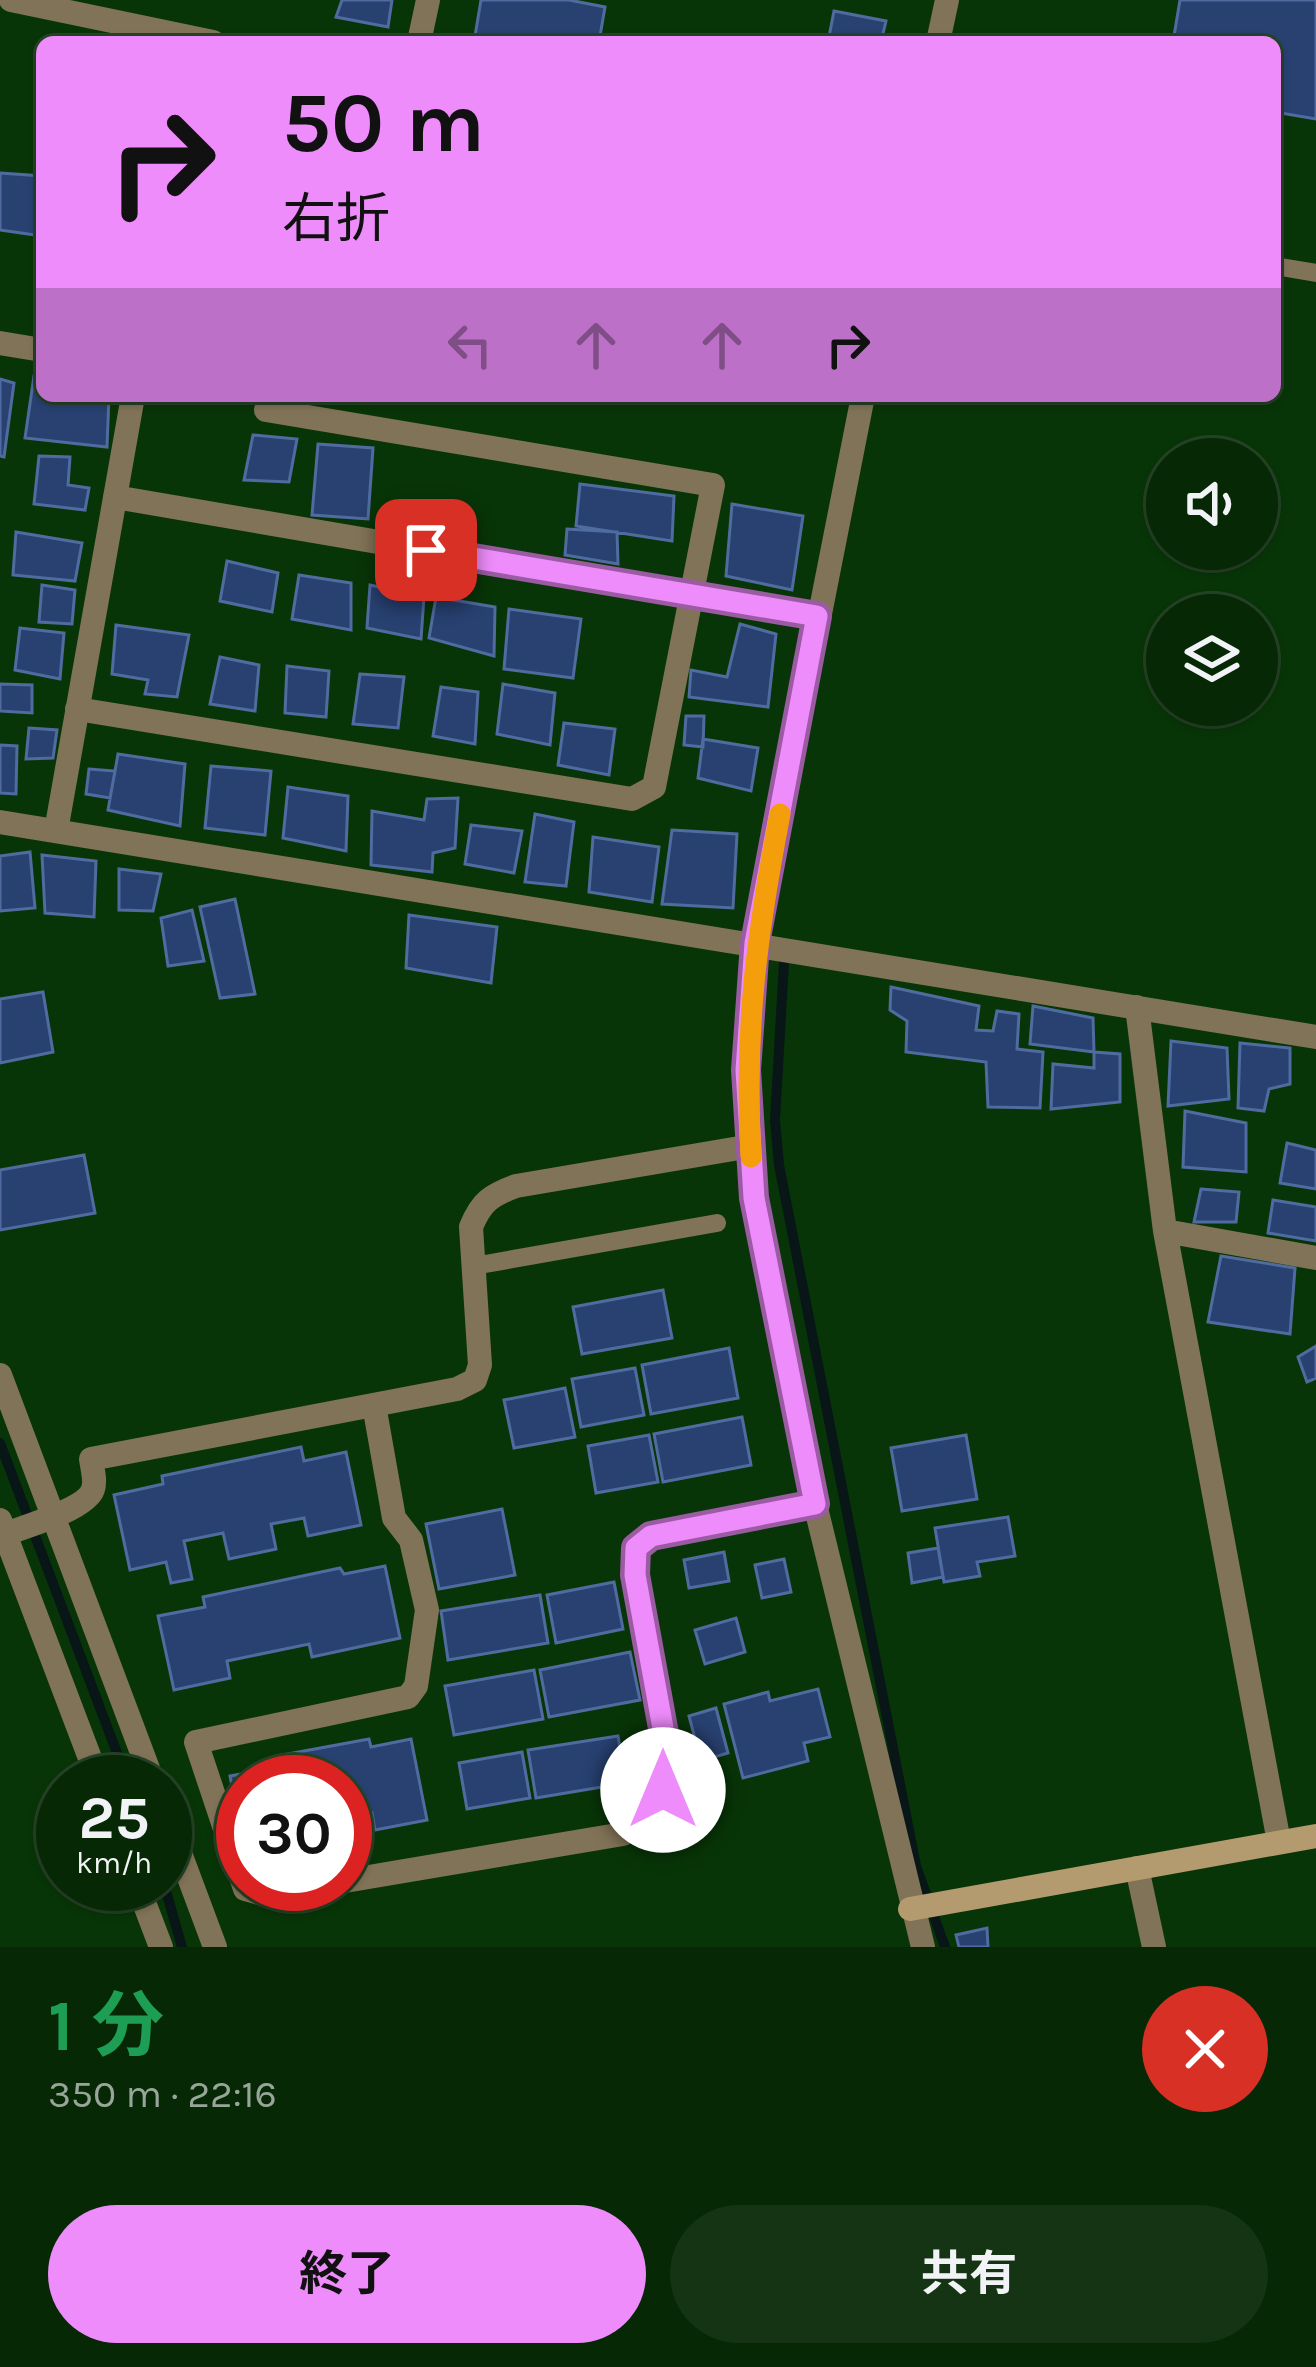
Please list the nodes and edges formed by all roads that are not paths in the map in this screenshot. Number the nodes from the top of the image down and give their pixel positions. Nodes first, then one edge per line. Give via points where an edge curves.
1 (11, 0) edge
2 (428, 0) edge
3 (947, 0) edge
4 (178, 36) edge
5 (419, 36) edge
6 (939, 36) edge
7 (1281, 267) edge
8 (1316, 272) edge
9 (0, 343) edge
10 (36, 349) edge
11 (132, 402) edge
12 (862, 402) edge
13 (266, 410) dead end
14 (115, 497) junction
15 (692, 596) junction
16 (817, 616) junction
17 (77, 709) junction
18 (0, 822) edge
19 (56, 830) junction
20 (755, 943) junction
21 (1137, 1007) junction
22 (1316, 1037) edge
23 (751, 1146) junction
24 (717, 1223) dead end
25 (1165, 1231) junction
26 (1316, 1258) edge
27 (474, 1265) junction
28 (0, 1375) edge
29 (374, 1405) junction
30 (815, 1504) junction
31 (54, 1517) junction
32 (3, 1527) edge
33 (89, 1755) edge
34 (143, 1755) edge
35 (216, 1803) edge
36 (1316, 1835) edge
37 (1280, 1842) junction
38 (1137, 1868) junction
39 (372, 1876) edge
40 (192, 1886) edge
41 (910, 1909) junction
42 (147, 1911) edge
43 (160, 1947) edge
44 (215, 1947) edge
45 (922, 1947) edge
46 (1154, 1947) edge

1 - 4 street
2 - 5 street
3 - 6 street
7 - 8 lane
9 - 10 street
11 - 14 street
12 - 16 street
13 - 15 street via 713,485
14 - 15 street
14 - 17 street
15 - 16 street
15 - 17 street via 654,787 632,799
16 - 20 street
17 - 19 street
18 - 19 street
19 - 20 street
20 - 21 street
20 - 23 street via 746,1070
21 - 22 street
21 - 25 street
23 - 27 street via 494,1194 471,1227
23 - 30 street via 754,1198
24 - 27 lane
25 - 26 street
25 - 37 street
27 - 29 street via 475,1380
28 - 31 street
29 - 31 street via 91,1459 89,1496
29 - 35 street via 394,1518 411,1540 427,1610 416,1686 408,1697 196,1742
30 - 39 street via 651,1536 636,1548 669,1761 649,1816 623,1834
30 - 41 street
31 - 32 street
31 - 34 street
32 - 33 street
36 - 37 street
37 - 38 street
38 - 41 street
38 - 46 street
40 - 44 street
41 - 45 street
42 - 43 street

